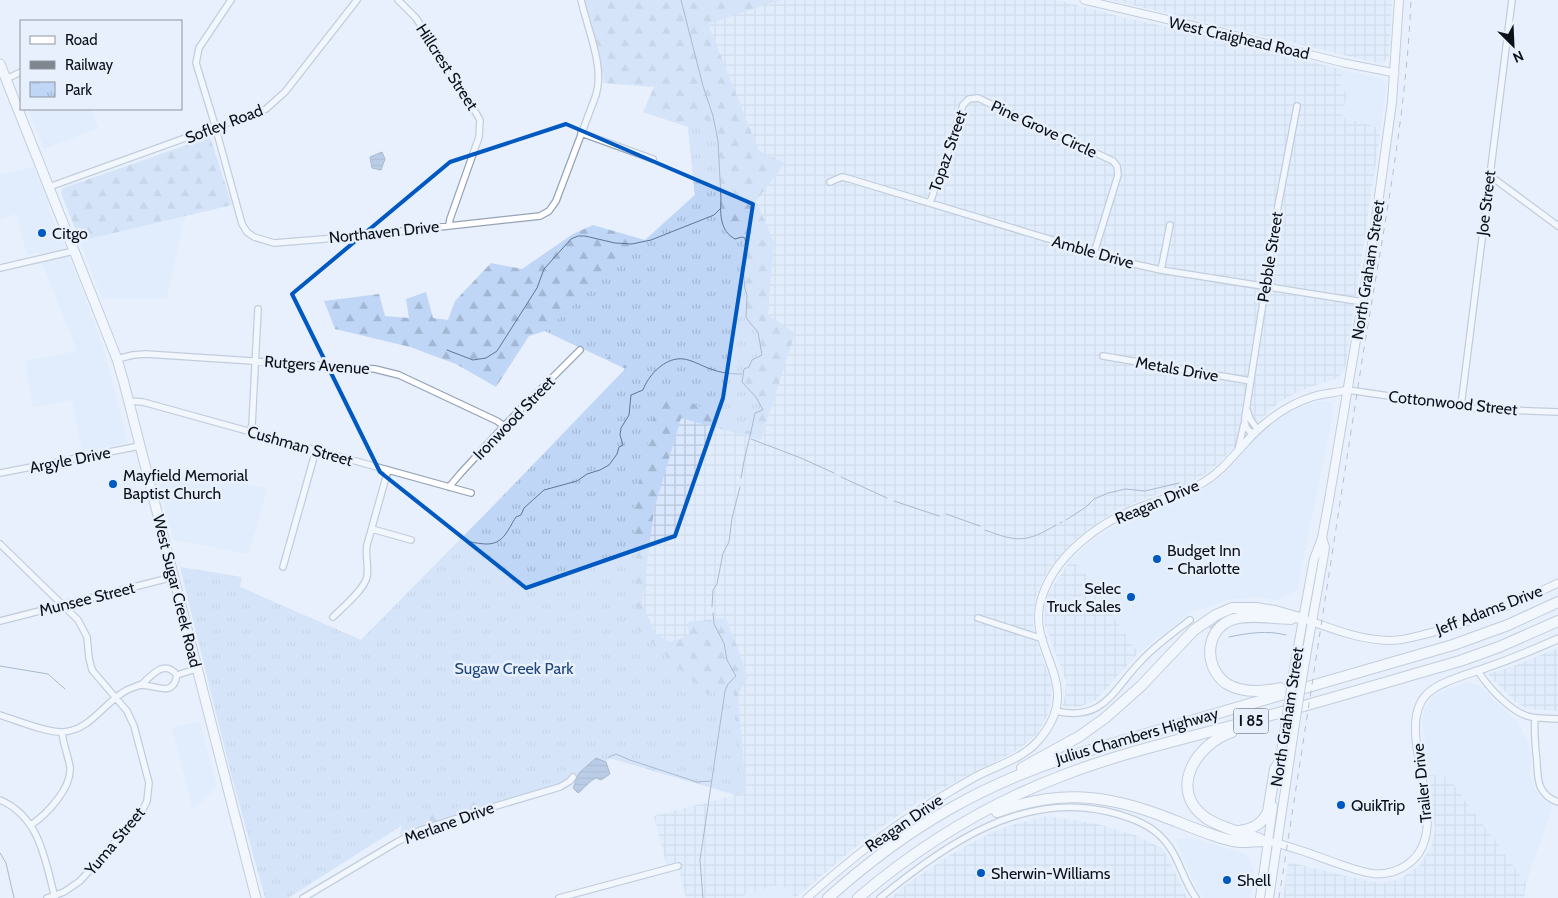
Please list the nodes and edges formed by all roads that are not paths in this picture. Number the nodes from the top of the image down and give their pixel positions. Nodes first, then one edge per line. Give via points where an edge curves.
1 (231, 0) edge
2 (357, 0) edge
3 (398, 0) edge
4 (581, 0) edge
5 (1084, 0) edge
6 (1399, 0) edge
7 (1512, 0) edge
8 (0, 64) edge
9 (20, 72) edge
10 (1395, 73) junction
11 (6, 78) junction
12 (967, 100) joint
13 (1297, 106) dead end
14 (215, 128) junction
15 (581, 133) junction
16 (653, 159) dead end
17 (1489, 176) junction
18 (830, 182) dead end
19 (49, 187) junction
20 (930, 203) junction
21 (449, 225) junction
22 (1170, 225) dead end
23 (1558, 226) edge
24 (74, 251) junction
25 (1094, 253) junction
26 (0, 268) edge
27 (1161, 270) junction
28 (1266, 286) junction
29 (1363, 302) junction
30 (258, 309) dead end
31 (580, 350) dead end
32 (1103, 356) dead end
33 (117, 359) junction
34 (254, 361) junction
35 (1251, 381) junction
36 (1348, 390) junction
37 (129, 401) junction
38 (1461, 406) junction
39 (1247, 408) junction
40 (1558, 412) edge
41 (1245, 417) junction
42 (504, 426) junction
43 (250, 431) junction
44 (1256, 432) junction
45 (140, 446) junction
46 (316, 450) junction
47 (1238, 450) junction
48 (388, 470) junction
49 (0, 473) edge
50 (449, 487) junction
51 (471, 493) dead end
52 (372, 529) junction
53 (411, 540) dead end
54 (0, 544) edge
55 (283, 567) dead end
56 (173, 577) junction
57 (1558, 583) edge
58 (1558, 602) edge
59 (64, 605) junction
60 (333, 618) dead end
61 (978, 618) dead end
62 (1190, 620) dead end
63 (1308, 620) junction
64 (0, 621) edge
65 (1558, 621) edge
66 (1042, 639) junction
67 (1558, 639) edge
68 (196, 669) junction
69 (1478, 671) junction
70 (1350, 674) junction
71 (177, 675) junction
72 (141, 685) junction
73 (117, 697) junction
74 (1055, 711) junction
75 (1276, 714) junction
76 (0, 715) edge
77 (1535, 718) junction
78 (1558, 719) edge
79 (62, 732) junction
80 (1280, 761) junction
81 (574, 777) dead end
82 (1009, 778) junction
83 (0, 800) edge
84 (1558, 802) edge
85 (31, 825) junction
86 (1238, 831) junction
87 (949, 832) junction
88 (1272, 842) junction
89 (678, 866) dead end
90 (55, 897) edge
91 (47, 898) edge
92 (256, 898) edge
93 (304, 898) edge
94 (559, 898) edge
95 (807, 898) edge
96 (828, 898) edge
97 (858, 898) edge
98 (880, 898) edge
99 (1196, 898) edge
100 (1260, 898) edge
101 (1269, 898) edge

1 - 14 street, Northaven Drive via 195,58
2 - 14 street, Sofley Road via 274,104
3 - 21 street, Hillcrest Street via 416,18 480,120 479,137
4 - 15 street, Northaven Drive via 599,73 597,91
5 - 10 street, West Craighead Road via 1344,64
6 - 10 main road, North Graham Street
7 - 17 street, Joe Street
8 - 11 main road, West Sugar Creek Road
9 - 11 street
10 - 29 main road, North Graham Street
11 - 19 main road, West Sugar Creek Road
12 - 20 street, Topaz Street
12 - 25 street, Pine Grove Circle via 978,98 1113,161 1118,175
13 - 28 street, Pebble Street
14 - 19 street, Sofley Road
14 - 21 street, Northaven Drive via 242,224 249,234 261,241 322,239
15 - 16 street
15 - 21 street, Northaven Drive via 549,212 540,216
17 - 23 street
17 - 38 street, Joe Street
18 - 20 street, Amble Drive via 842,177
19 - 24 main road, West Sugar Creek Road
20 - 25 street, Amble Drive
22 - 27 street
24 - 26 street
24 - 33 main road, West Sugar Creek Road
25 - 27 street, Amble Drive
27 - 28 street, Amble Drive
28 - 29 street, Amble Drive
28 - 35 street, Pebble Street
29 - 36 main road, North Graham Street
30 - 34 street
31 - 42 street, Ironwood Street
32 - 35 street, Metals Drive
33 - 34 street, Rutgers Avenue via 146,354
33 - 37 main road, West Sugar Creek Road
34 - 42 street, Rutgers Avenue via 385,370
34 - 43 street
35 - 39 street, Pebble Street
36 - 38 street, Cottonwood Street
36 - 44 street, Reagan Drive via 1302,401
36 - 63 main road, North Graham Street via 1322,538 1314,559
37 - 43 street, Cushman Street via 144,402
37 - 45 main road, West Sugar Creek Road
38 - 40 street, Cottonwood Street
39 - 41 street, Pebble Street
39 - 44 street
41 - 44 street via 1249,432
41 - 47 street, Pebble Street
42 - 50 street, Ironwood Street
43 - 46 street, Cushman Street
44 - 47 street, Reagan Drive
45 - 49 street, Argyle Drive
45 - 56 main road, West Sugar Creek Road
46 - 48 street, Cushman Street
46 - 55 street
47 - 66 street, Reagan Drive via 1206,482 1121,515 1079,544 1054,571 1044,592 1039,613
48 - 50 street, Cushman Street
48 - 52 street
50 - 51 street, Cushman Street
52 - 53 street
52 - 60 street via 366,553 365,583
54 - 59 street, Yuma Street
56 - 59 street, Munsee Street
56 - 68 main road, West Sugar Creek Road
57 - 63 street, Jeff Adams Drive via 1471,621 1409,638 1365,638
58 - 70 highway, Julius Chambers Highway / I 85 via 1478,637
59 - 64 street, Munsee Street
59 - 73 street, Yuma Street via 84,630 92,670
61 - 66 street
62 - 74 street via 1142,659 1102,704 1084,713
63 - 70 highway via 1253,617 1224,624 1216,632 1210,648 1215,672 1229,684 1253,691
63 - 80 main road, North Graham Street, bridge via 1294,669
63 - 82 highway via 1256,608 1232,608 1216,615 1194,630 1106,718 1080,736 1026,764
63 - 88 main road, North Graham Street, bridge via 1294,730
65 - 75 highway, Julius Chambers Highway / I 85 via 1473,657
66 - 74 street, Reagan Drive via 1056,677
67 - 69 street, Trailer Drive
68 - 71 street
68 - 92 main road, West Sugar Creek Road
69 - 77 street via 1512,708
69 - 88 street, Trailer Drive via 1434,689 1417,709 1415,720 1428,824 1422,848 1412,861 1390,872 1371,873
70 - 82 highway, Julius Chambers Highway / I 85 via 1043,764
71 - 72 street via 172,686 164,689
71 - 72 street via 164,667
72 - 73 street
73 - 79 street via 86,724
73 - 90 street, Yuma Street via 127,711 136,734 149,783 147,801 141,813 80,881
74 - 95 street, Reagan Drive via 1048,729 1024,754 977,776 914,814 859,853
75 - 86 highway via 1214,740 1198,756 1189,774 1188,792 1200,812 1213,822
75 - 87 highway, Julius Chambers Highway / I 85 via 1064,774
76 - 79 street
77 - 78 street
77 - 84 street via 1538,782 1545,794
79 - 85 street via 70,768 68,783
80 - 86 highway via 1275,769 1265,818 1252,828
80 - 88 main road, North Graham Street
81 - 93 street, Merlane Drive via 560,787 421,830
82 - 96 highway, Julius Chambers Highway / I 85 via 912,832
83 - 85 street
85 - 90 street via 40,842
86 - 88 highway
87 - 88 highway via 1020,804 1044,798 1080,796 1134,806 1239,842
87 - 97 highway, Julius Chambers Highway / I 85 via 900,864
88 - 100 main road, North Graham Street
88 - 101 main road, North Graham Street
89 - 94 street
90 - 91 street, Yuma Street
98 - 99 street via 944,851 997,822 1035,810 1074,807 1113,813 1154,831 1173,852

